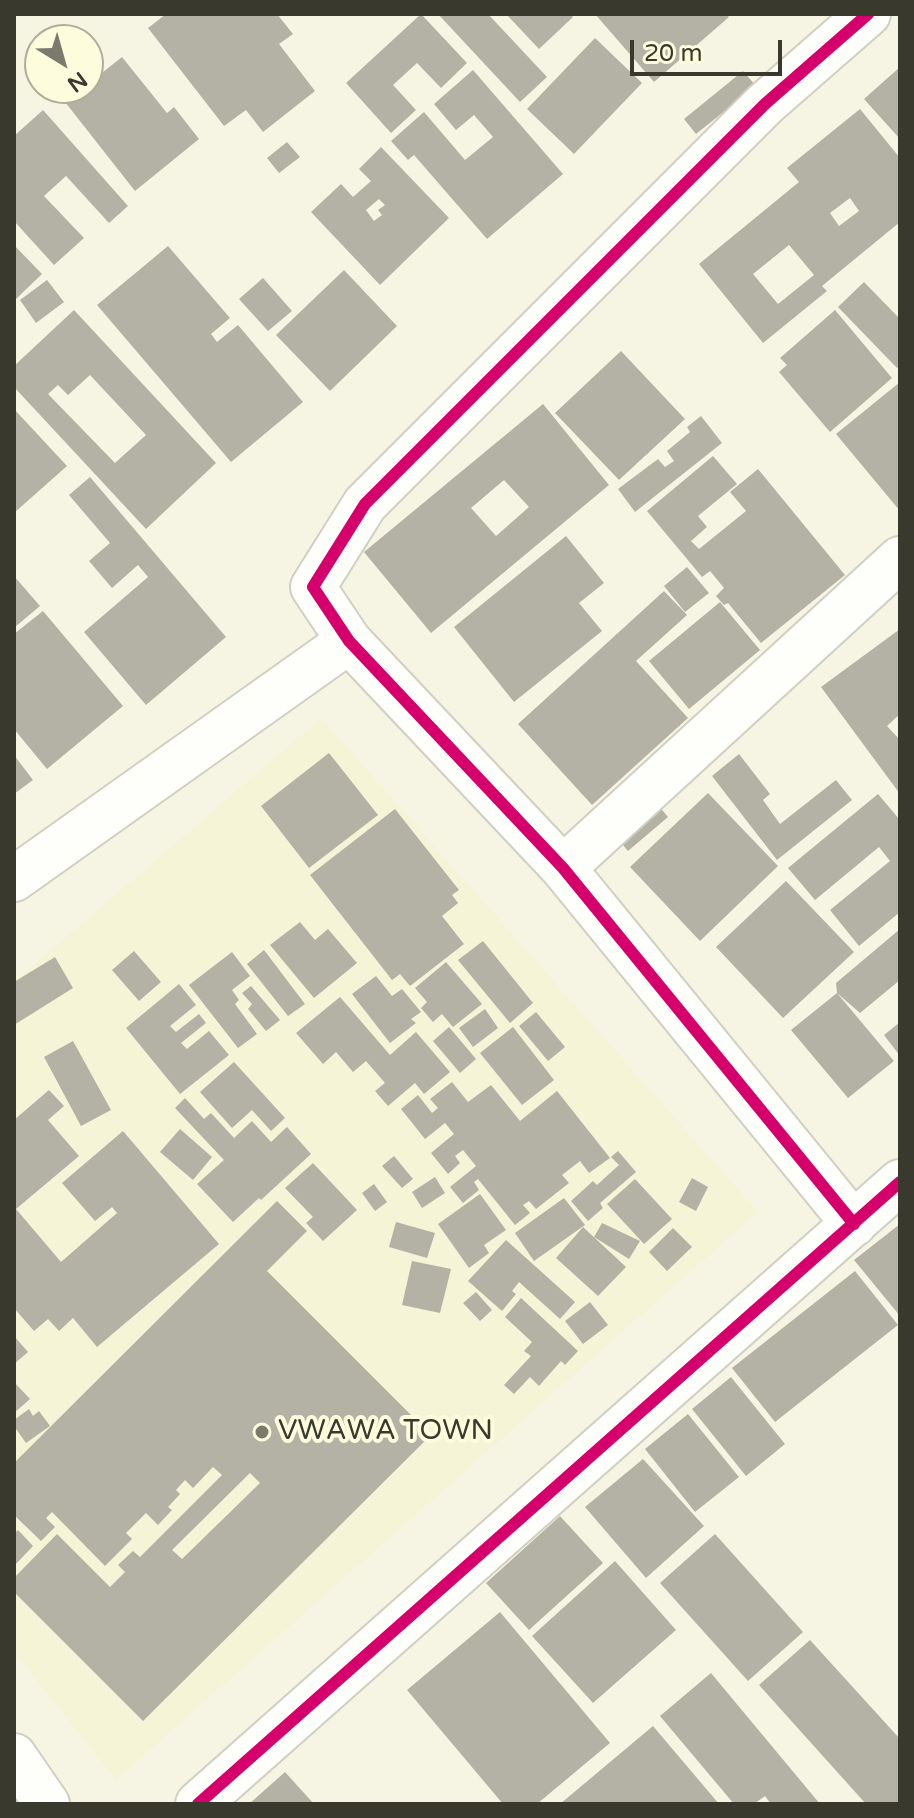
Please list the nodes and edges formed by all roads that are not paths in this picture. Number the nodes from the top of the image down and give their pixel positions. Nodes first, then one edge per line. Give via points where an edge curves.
1 (868, 14) edge
2 (900, 559) edge
3 (349, 641) junction
4 (563, 868) junction
5 (14, 879) edge
6 (900, 1182) edge
7 (854, 1224) junction
8 (14, 1756) edge
9 (47, 1804) edge
10 (198, 1804) edge

1 - 3 street via 765,104 365,504 313,587
2 - 4 street
3 - 4 street
3 - 5 street
4 - 7 street
6 - 7 street
7 - 10 street
8 - 9 street

